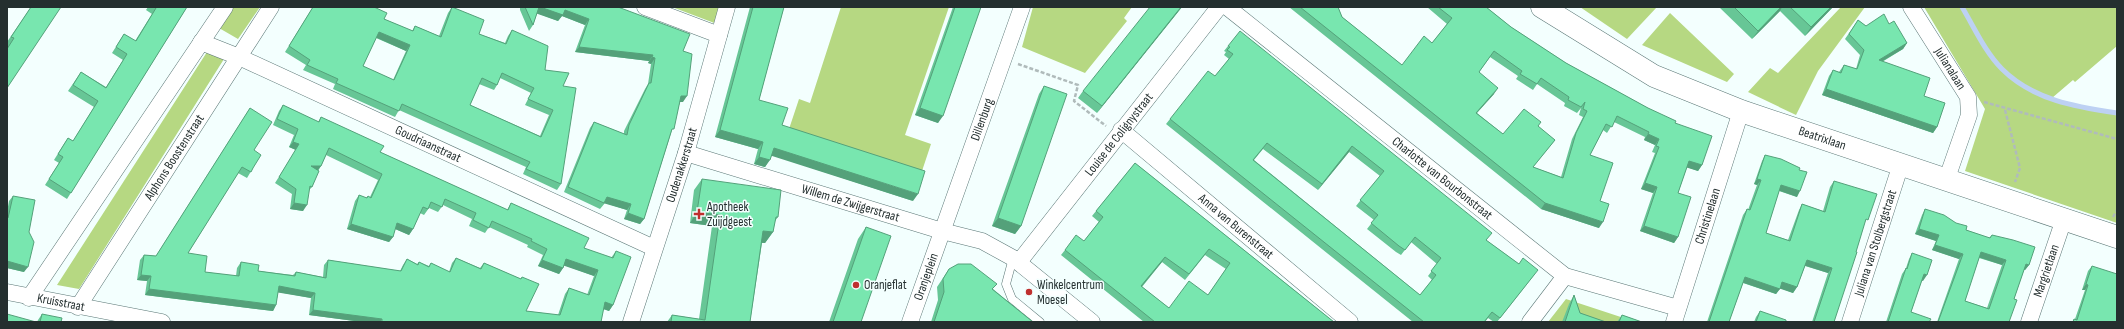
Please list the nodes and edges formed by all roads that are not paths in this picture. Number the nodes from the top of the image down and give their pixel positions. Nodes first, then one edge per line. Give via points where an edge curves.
1 (225, 7) edge
2 (271, 7) edge
3 (645, 7) edge
4 (727, 7) edge
5 (1022, 7) edge
6 (1219, 7) edge
7 (1227, 7) edge
8 (1542, 7) edge
9 (1911, 7) edge
10 (719, 35) junction
11 (202, 42) junction
12 (239, 57) junction
13 (1741, 111) junction
14 (1121, 130) junction
15 (686, 153) junction
16 (1902, 164) junction
17 (1946, 181) junction
18 (2064, 219) junction
19 (942, 231) junction
20 (2117, 237) edge
21 (654, 248) junction
22 (1016, 260) junction
23 (1565, 276) junction
24 (7, 292) edge
25 (29, 298) junction
26 (78, 307) junction
27 (1676, 315) edge
28 (162, 322) edge
29 (631, 322) edge
30 (910, 322) edge
31 (1040, 322) edge
32 (1092, 322) edge
33 (1350, 322) edge
34 (1530, 322) edge
35 (1850, 322) edge
36 (2029, 322) edge

1 - 11 street
2 - 12 street, Alphons Boostenstraat
3 - 10 street
4 - 10 street, Oudenakkerstraat
5 - 19 street, Dillenburg
6 - 14 street, Louise de Colignystraat
7 - 23 street, Charlotte van Bourbonstraat
8 - 13 street, Beatrixlaan via 1654,76
9 - 17 street, Julianalaan via 1968,97 1969,115
10 - 15 street, Oudenakkerstraat
11 - 12 street, Goudriaanstraat
11 - 25 street
12 - 21 street, Goudriaanstraat
12 - 26 street, Alphons Boostenstraat
13 - 16 street, Beatrixlaan
13 - 27 street, Christinelaan
14 - 22 street, Louise de Colignystraat
14 - 33 street, Anna van Burenstraat
15 - 19 street, Willem de Zwijgerstraat
15 - 21 street, Oudenakkerstraat
16 - 17 street, Beatrixlaan
16 - 35 street, Juliana van Stolbergstraat
17 - 18 street, Beatrixlaan
18 - 20 street, Beatrixlaan
18 - 36 street, Margrietlaan
19 - 22 street, Willem de Zwijgerstraat via 982,241
19 - 30 street, Oranjeplein
21 - 29 street, Oudenakkerstraat
22 - 31 lane via 1006,284 1012,300
22 - 32 street, Willem de Zwijgerstraat
23 - 27 street, Charlotte van Bourbonstraat
23 - 34 street
24 - 25 street, Kruisstraat
25 - 26 street, Kruisstraat
26 - 28 street, Kruisstraat

